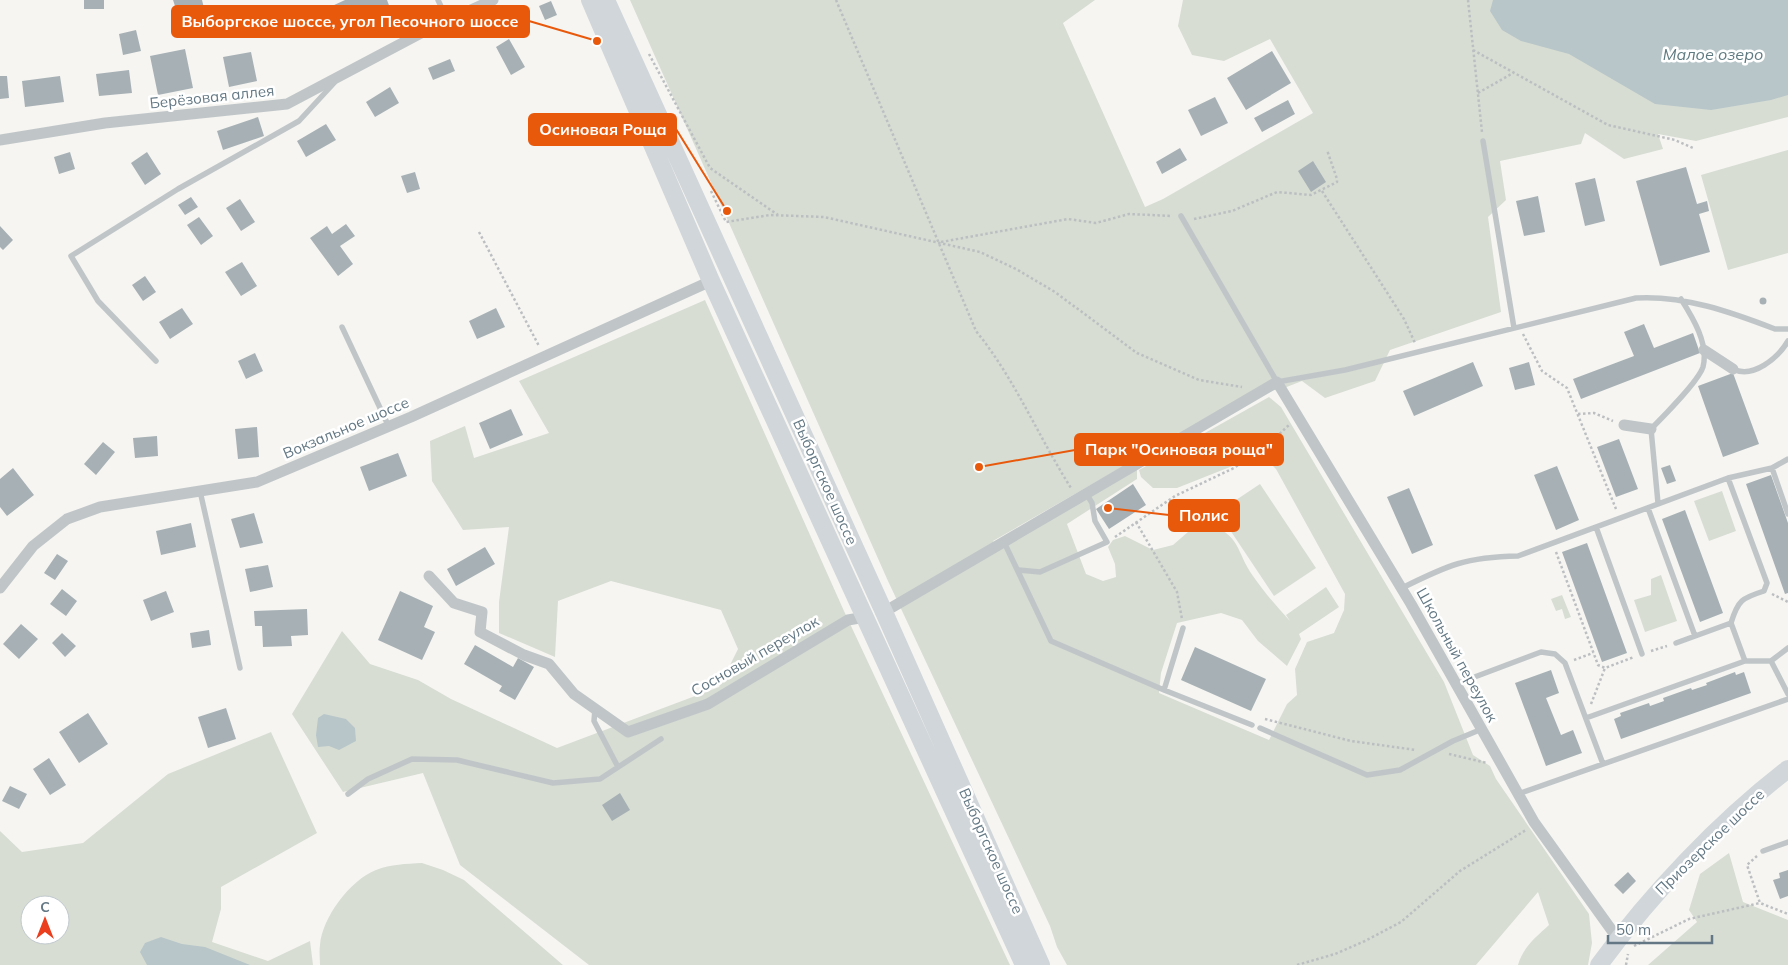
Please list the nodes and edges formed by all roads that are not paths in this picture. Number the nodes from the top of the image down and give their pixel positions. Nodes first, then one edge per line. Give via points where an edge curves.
1 (438, 0) edge
2 (493, 0) edge
3 (590, 0) edge
4 (606, 0) edge
5 (448, 21) junction
6 (341, 76) junction
7 (0, 140) edge
8 (1483, 141) road end
9 (1182, 218) road end
10 (711, 281) junction
11 (1681, 299) junction
12 (342, 327) dead end
13 (1516, 327) junction
14 (1788, 329) edge
15 (1788, 341) edge
16 (1704, 350) junction
17 (156, 361) dead end
18 (1733, 369) joint
19 (1277, 382) junction
20 (1624, 425) road end
21 (389, 426) junction
22 (1651, 429) junction
23 (1788, 459) edge
24 (1772, 468) junction
25 (1728, 478) junction
26 (200, 491) junction
27 (1082, 496) junction
28 (1658, 503) junction
29 (1648, 508) junction
30 (1788, 514) edge
31 (1596, 527) junction
32 (1004, 541) junction
33 (1019, 570) junction
34 (429, 576) dead end
35 (0, 588) edge
36 (1402, 588) junction
37 (884, 612) junction
38 (865, 617) junction
39 (1731, 623) junction
40 (1183, 628) road end
41 (1695, 636) junction
42 (1676, 643) road end
43 (1788, 648) edge
44 (1642, 654) road end
45 (1745, 661) junction
46 (1771, 661) junction
47 (240, 668) dead end
48 (1456, 684) junction
49 (1164, 690) junction
50 (1788, 694) edge
51 (1788, 699) edge
52 (594, 709) junction
53 (1586, 718) junction
54 (1252, 725) dead end
55 (1260, 728) dead end
56 (1482, 729) junction
57 (661, 739) dead end
58 (1603, 764) junction
59 (618, 767) junction
60 (1788, 770) edge
61 (348, 794) dead end
62 (1518, 794) junction
63 (1788, 842) edge
64 (1763, 851) road end
65 (1618, 939) junction
66 (1024, 965) edge
67 (1041, 965) edge
68 (1599, 965) edge

1 - 5 lane
2 - 5 street, Берёзовая аллея
3 - 10 main road, Выборгское шоссе
4 - 37 main road, Выборгское шоссе
5 - 6 street, Берёзовая аллея
6 - 7 street, Берёзовая аллея via 287,104 105,123
6 - 17 lane via 299,121 178,189 71,256 98,301
8 - 13 lane
9 - 19 lane
10 - 21 street, Вокзальное шоссе
10 - 38 main road, Выборгское шоссе
11 - 13 lane via 1636,298
11 - 14 lane via 1775,329
11 - 16 lane via 1694,320
12 - 21 lane
13 - 19 lane via 1344,370
15 - 18 lane via 1776,359 1769,363 1740,372
16 - 18 street
16 - 22 lane via 1703,368
19 - 27 street
19 - 36 street, Школьный переулок
20 - 22 street
21 - 26 street, Вокзальное шоссе via 256,482
22 - 28 lane
23 - 24 lane
24 - 25 lane
24 - 30 lane
25 - 28 lane
25 - 39 lane via 1767,583 1764,591 1745,598 1736,606
26 - 35 street, Вокзальное шоссе via 100,507 67,519 33,546
26 - 47 lane
27 - 32 street
27 - 33 lane via 1092,503 1095,521 1107,542 1040,572
28 - 29 lane
29 - 31 lane
29 - 41 lane
31 - 36 lane via 1518,556 1450,564
31 - 44 lane
32 - 33 lane
32 - 37 street
33 - 49 lane via 1051,641
34 - 52 street, Сосновый переулок via 454,603 482,612 480,632 549,664 574,694
36 - 48 street, Школьный переулок
37 - 67 main road, Выборгское шоссе
38 - 52 street, Сосновый переулок via 848,620 708,704 628,732
38 - 66 main road, Выборгское шоссе
39 - 41 lane
39 - 45 lane
40 - 49 lane
41 - 42 lane
43 - 46 lane
45 - 46 lane
45 - 53 lane
46 - 50 lane
48 - 53 lane via 1541,652 1555,654 1565,663
48 - 56 street, Школьный переулок
49 - 54 lane
51 - 58 lane
52 - 59 lane via 594,721
53 - 58 lane
55 - 56 lane via 1367,775 1400,770
56 - 62 street, Школьный переулок
57 - 59 lane
58 - 62 lane
59 - 61 lane via 600,779 552,783 457,760 412,759 368,779
60 - 65 main road, Приозерское шоссе via 1707,842 1654,896
62 - 65 street, Школьный переулок via 1534,822
63 - 64 lane
65 - 68 main road, Приозерское шоссе

